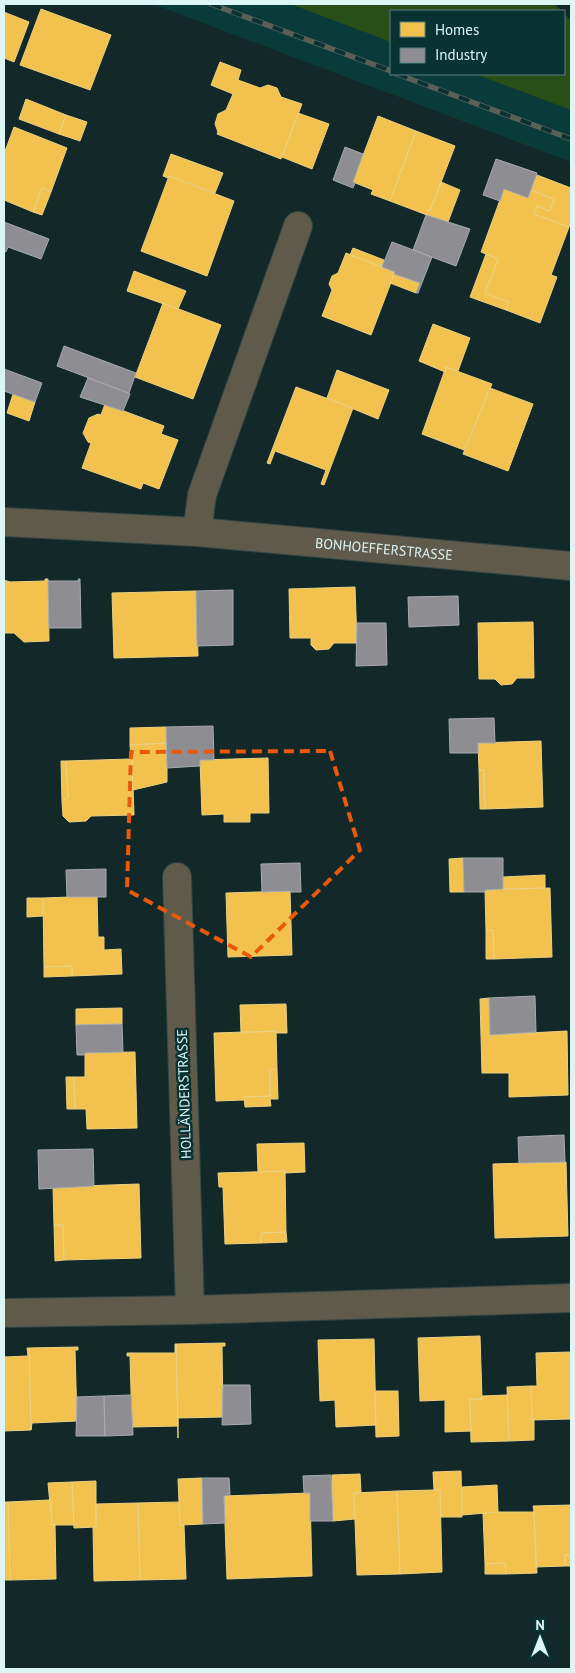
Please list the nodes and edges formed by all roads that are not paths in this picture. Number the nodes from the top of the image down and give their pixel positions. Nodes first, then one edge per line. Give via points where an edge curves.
1 (298, 226) dead end
2 (4, 522) edge
3 (197, 532) junction
4 (571, 566) edge
5 (177, 877) dead end
6 (571, 1298) edge
7 (190, 1310) junction
8 (4, 1313) edge

1 - 3 street via 202,495
2 - 3 street, BONHOEFFERSTRASSE
3 - 4 street, BONHOEFFERSTRASSE
5 - 7 street, HOLLÄNDERSTRASSE
6 - 7 street
7 - 8 street

